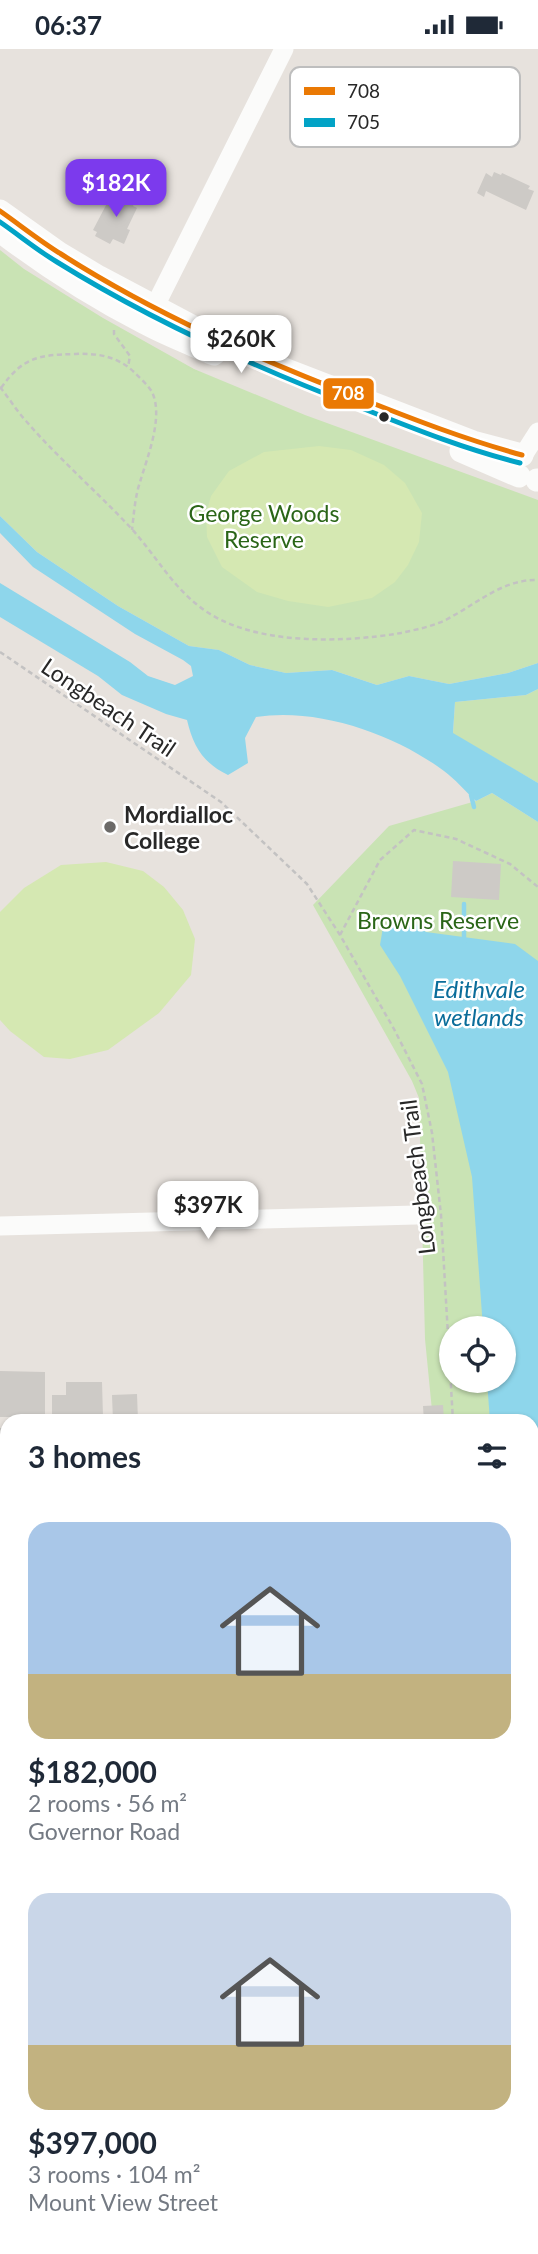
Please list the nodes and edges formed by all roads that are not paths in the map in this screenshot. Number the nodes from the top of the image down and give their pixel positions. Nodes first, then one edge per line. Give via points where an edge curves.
1 (284, 49) edge
2 (0, 211) edge
3 (0, 231) edge
4 (150, 316) junction
5 (538, 432) edge
6 (531, 468) edge
7 (416, 1215) dead end
8 (0, 1226) edge

1 - 4 street
2 - 4 street
3 - 4 street via 52,269
4 - 6 street via 269,379 407,431
5 - 6 street
7 - 8 street

